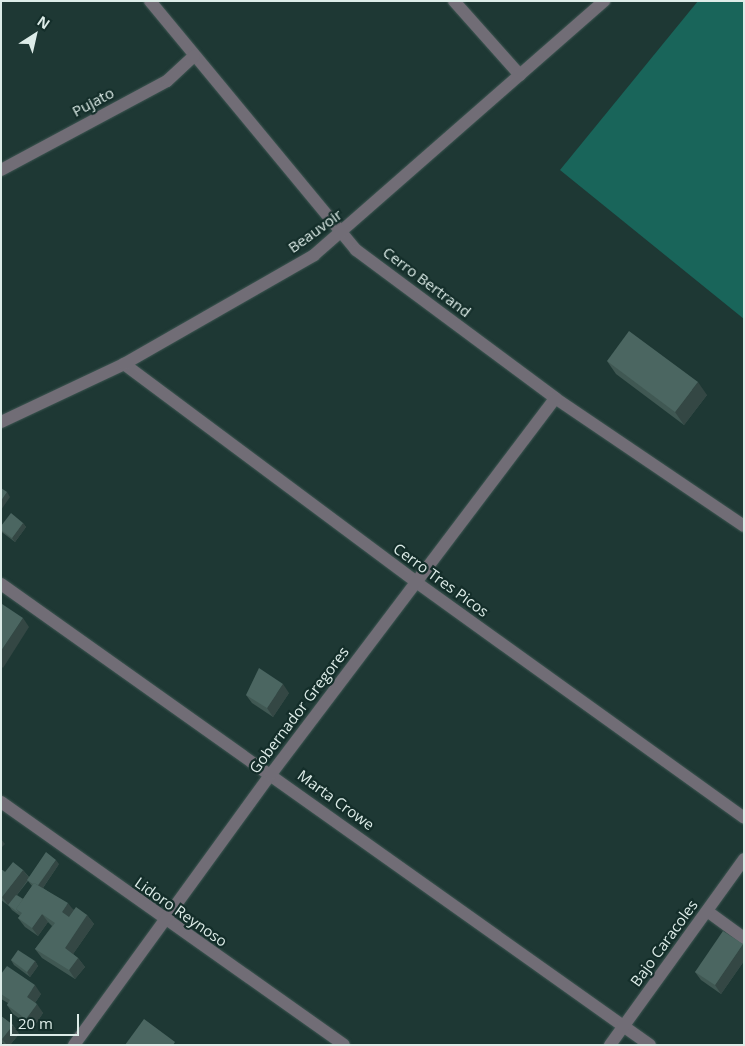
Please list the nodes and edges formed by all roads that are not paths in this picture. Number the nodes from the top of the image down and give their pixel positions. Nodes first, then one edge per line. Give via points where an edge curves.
1 (150, 1) edge
2 (454, 1) edge
3 (604, 1) edge
4 (194, 56) junction
5 (520, 75) junction
6 (1, 170) edge
7 (342, 233) junction
8 (124, 364) junction
9 (555, 398) junction
10 (1, 422) edge
11 (744, 526) edge
12 (416, 582) junction
13 (1, 584) edge
14 (271, 774) junction
15 (1, 802) edge
16 (744, 818) edge
17 (744, 859) edge
18 (707, 912) junction
19 (163, 921) junction
20 (744, 938) edge
21 (623, 1027) junction
22 (74, 1045) edge
23 (344, 1045) edge
24 (610, 1045) edge
25 (650, 1045) edge

1 - 4 street, Cerro Bertrand
2 - 5 street
3 - 5 street, Beauvoir
4 - 6 street, Pujato via 167,81
4 - 7 street, Cerro Bertrand
5 - 7 street, Beauvoir
7 - 8 street, Beauvoir via 314,255
7 - 9 street, Cerro Bertrand via 356,250
8 - 10 street, Beauvoir
8 - 12 street, Cerro Tres Picos
9 - 11 street, Cerro Bertrand
9 - 12 street, Gobernador Gregores
12 - 14 street, Gobernador Gregores
12 - 16 street, Cerro Tres Picos
13 - 14 street, Marta Crowe
14 - 19 street, Gobernador Gregores
14 - 21 street, Marta Crowe
15 - 19 street, Lidoro Reynoso
17 - 18 street, Bajo Caracoles
18 - 20 street
18 - 21 street, Bajo Caracoles
19 - 22 street, Gobernador Gregores
19 - 23 street, Lidoro Reynoso
21 - 24 street, Bajo Caracoles
21 - 25 street, Marta Crowe

